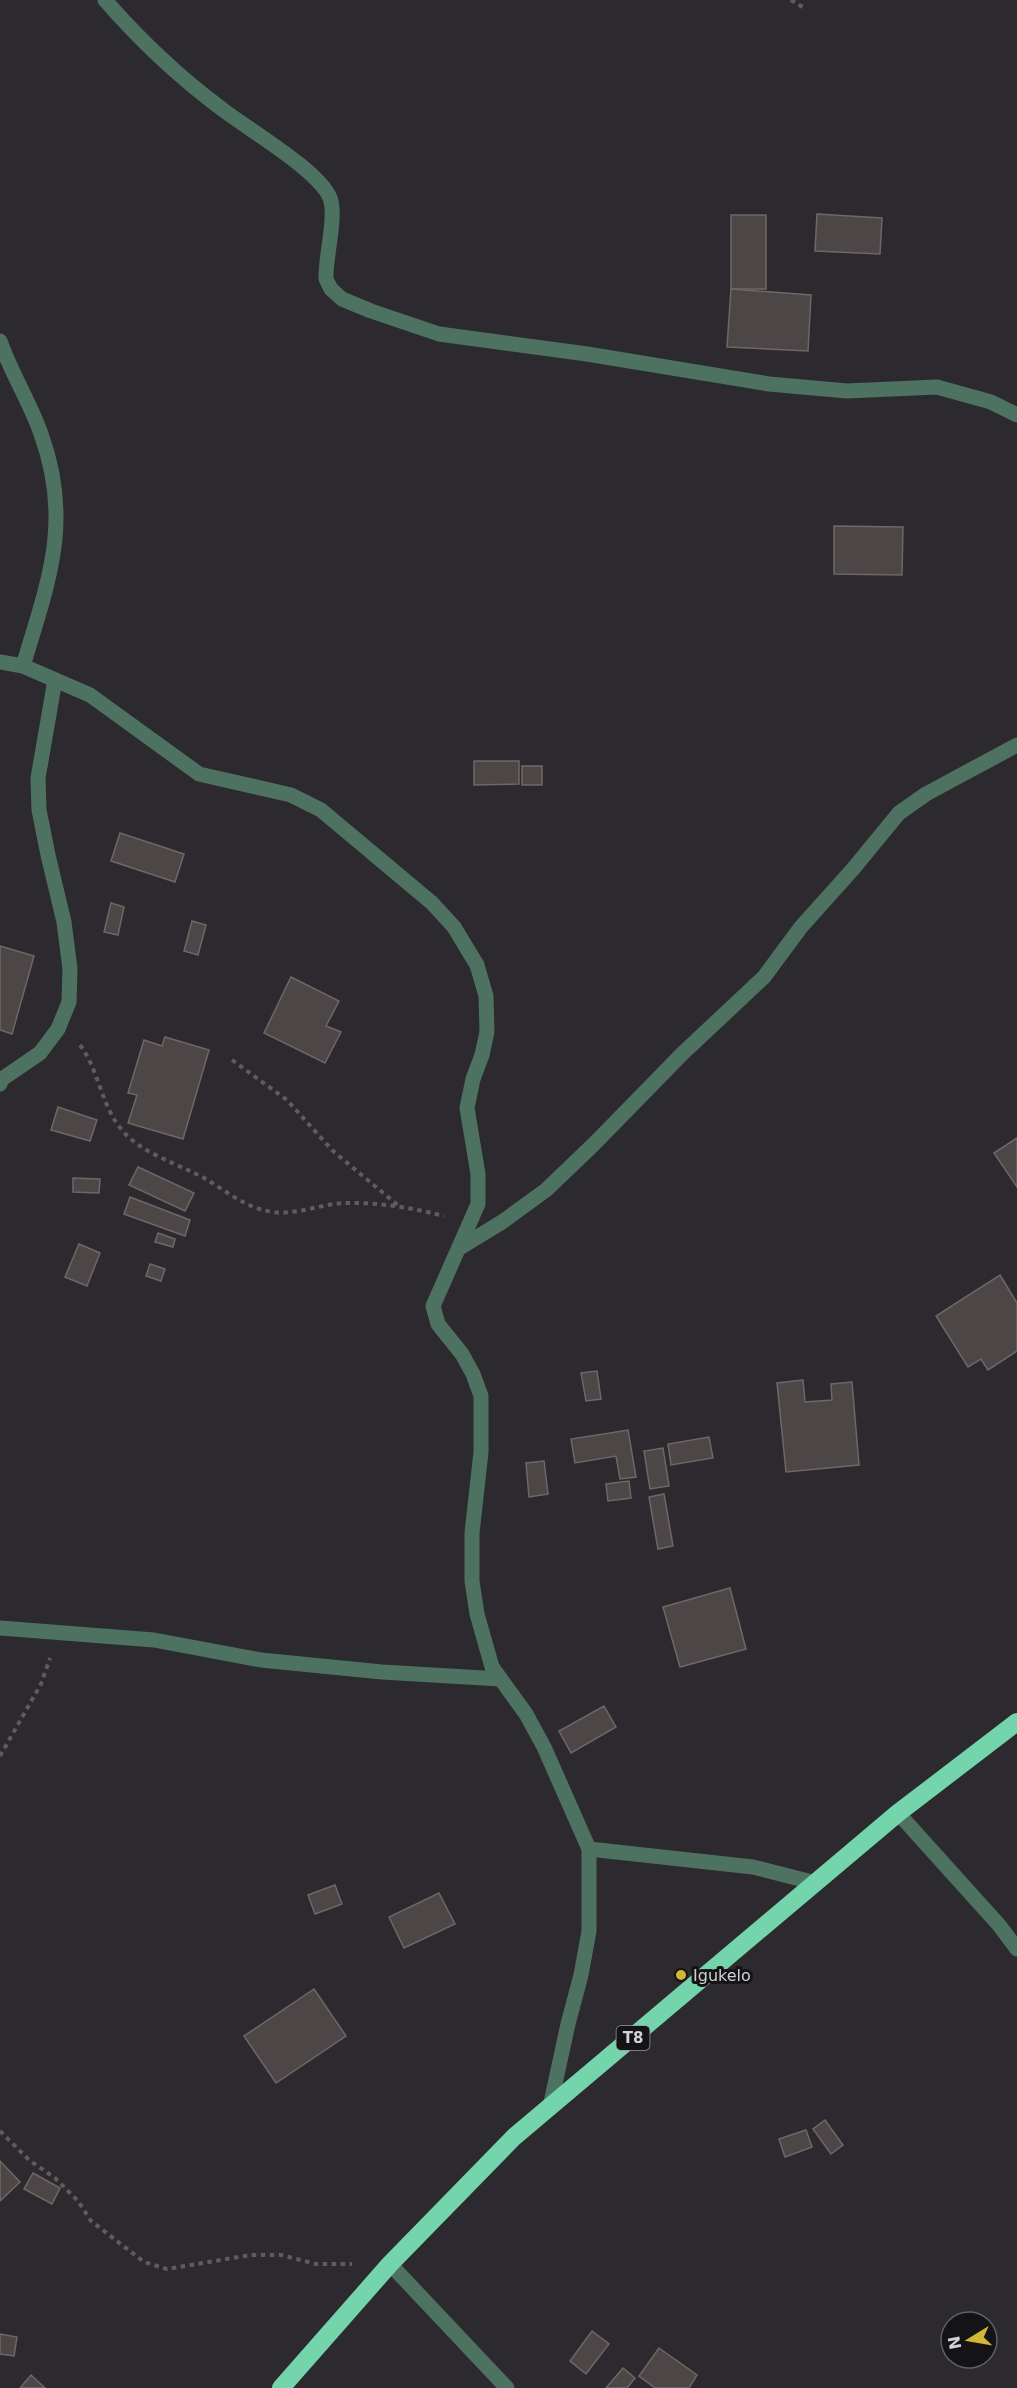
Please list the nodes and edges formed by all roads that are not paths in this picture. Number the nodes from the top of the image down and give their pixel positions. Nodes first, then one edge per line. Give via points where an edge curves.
1 (105, 0) edge
2 (0, 341) edge
3 (1017, 415) edge
4 (0, 662) edge
5 (23, 666) junction
6 (55, 680) junction
7 (1017, 745) edge
8 (0, 1084) edge
9 (461, 1246) junction
10 (0, 1628) edge
11 (500, 1678) junction
12 (1017, 1722) edge
13 (898, 1813) junction
14 (589, 1849) junction
15 (816, 1883) junction
16 (1017, 1949) edge
17 (550, 2107) junction
18 (390, 2264) junction
19 (281, 2388) edge
20 (507, 2388) edge

1 - 3 street via 175,71 319,183 330,198 332,211 326,279 342,298 439,334 770,384 847,391 937,387 991,402
2 - 5 street via 51,462 57,502 53,561
4 - 5 street
5 - 6 street
6 - 8 street via 38,778 39,810 64,921 70,969 69,1002 58,1029 40,1053
6 - 9 street via 90,694 199,774 291,795 321,810 432,903 454,927 477,965 486,996 487,1032 467,1108 478,1174 478,1204
7 - 9 street via 898,813 764,977 546,1190
9 - 11 street via 433,1306 438,1324 462,1354 481,1396 472,1581 492,1668
10 - 11 street via 154,1640 272,1661
11 - 14 street via 544,1747
12 - 13 highway, T8
13 - 15 highway, T8
13 - 16 street
14 - 15 street via 753,1867
14 - 17 street via 589,1930
15 - 17 highway, T8
17 - 18 highway, T8 via 514,2137
18 - 19 highway, T8
18 - 20 street

